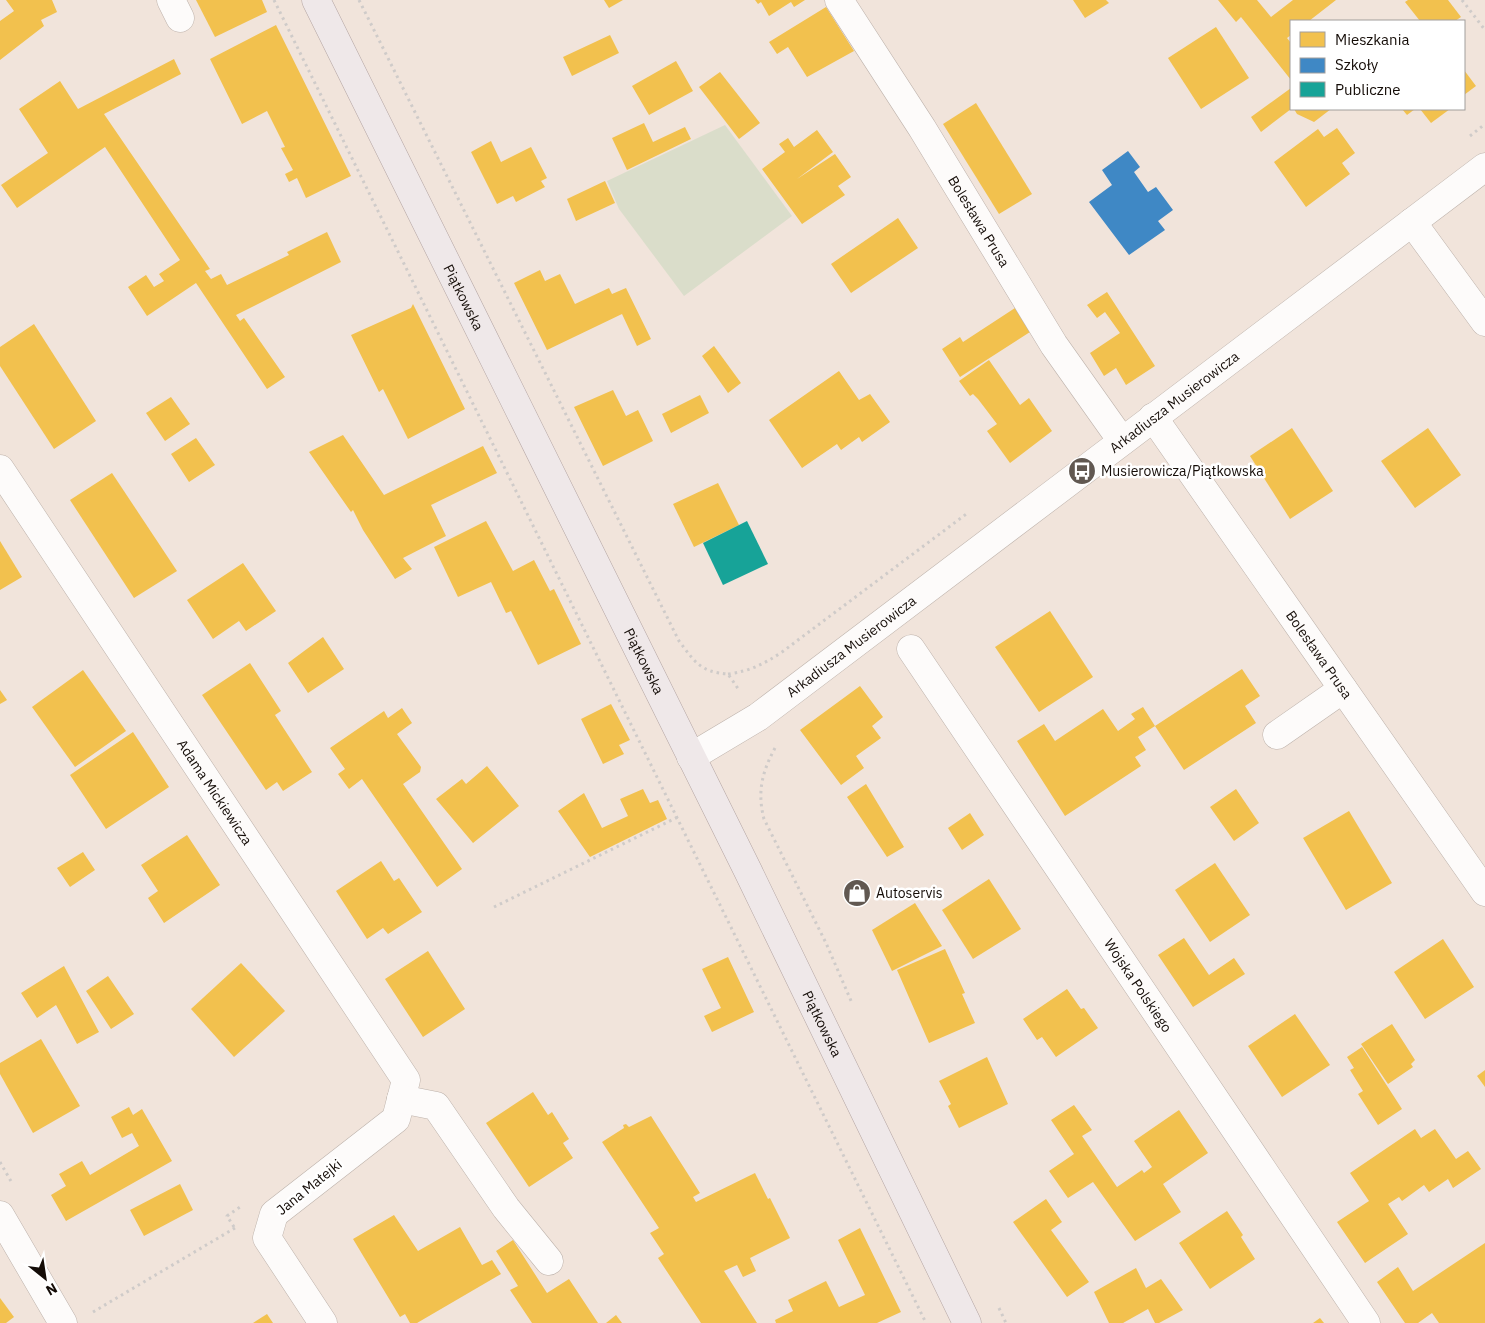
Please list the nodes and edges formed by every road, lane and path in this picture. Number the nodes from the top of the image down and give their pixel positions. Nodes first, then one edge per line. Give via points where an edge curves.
1 (274, 0) edge
2 (316, 0) edge
3 (360, 0) edge
4 (839, 0) edge
5 (1462, 0) edge
6 (1485, 30) edge
7 (1485, 167) edge
8 (1412, 222) junction
9 (1485, 322) edge
10 (1153, 417) junction
11 (1122, 441) junction
12 (0, 469) edge
13 (972, 510) dead end
14 (911, 649) dead end
15 (728, 674) junction
16 (1343, 689) junction
17 (758, 717) junction
18 (1277, 735) dead end
19 (691, 757) junction
20 (678, 817) junction
21 (1485, 892) edge
22 (494, 907) dead end
23 (854, 1009) dead end
24 (399, 1109) junction
25 (241, 1205) dead end
26 (0, 1214) edge
27 (234, 1227) dead end
28 (217, 1240) dead end
29 (549, 1261) dead end
30 (998, 1306) dead end
31 (89, 1314) dead end
32 (63, 1323) edge
33 (323, 1323) edge
34 (926, 1323) edge
35 (967, 1323) edge
36 (1006, 1323) edge
37 (1366, 1323) edge

1 - 20 path
2 - 19 main road, Piątkowska
3 - 15 path via 679,641 696,665 712,673
4 - 11 street, Bolesława Prusa via 922,128 1054,345
5 - 6 path
7 - 8 street, Arkadiusza Musierowicza
8 - 9 street
8 - 10 street, Arkadiusza Musierowicza
10 - 11 street, Arkadiusza Musierowicza
10 - 16 street, Bolesława Prusa
11 - 17 street, Arkadiusza Musierowicza
12 - 24 street, Adama Mickiewicza via 406,1080
13 - 15 path via 782,652 760,666
14 - 37 street, Wojska Polskiego
15 - 17 path
16 - 18 street
16 - 21 street, Bolesława Prusa
17 - 19 street, Arkadiusza Musierowicza
17 - 23 path via 777,744 760,784 764,819 826,943
19 - 35 main road, Piątkowska
20 - 22 path
20 - 34 path
24 - 29 street via 436,1106 506,1208
24 - 33 street, Jana Matejki via 274,1214 267,1238
25 - 27 path via 227,1216
26 - 32 street
28 - 31 path
30 - 36 path

